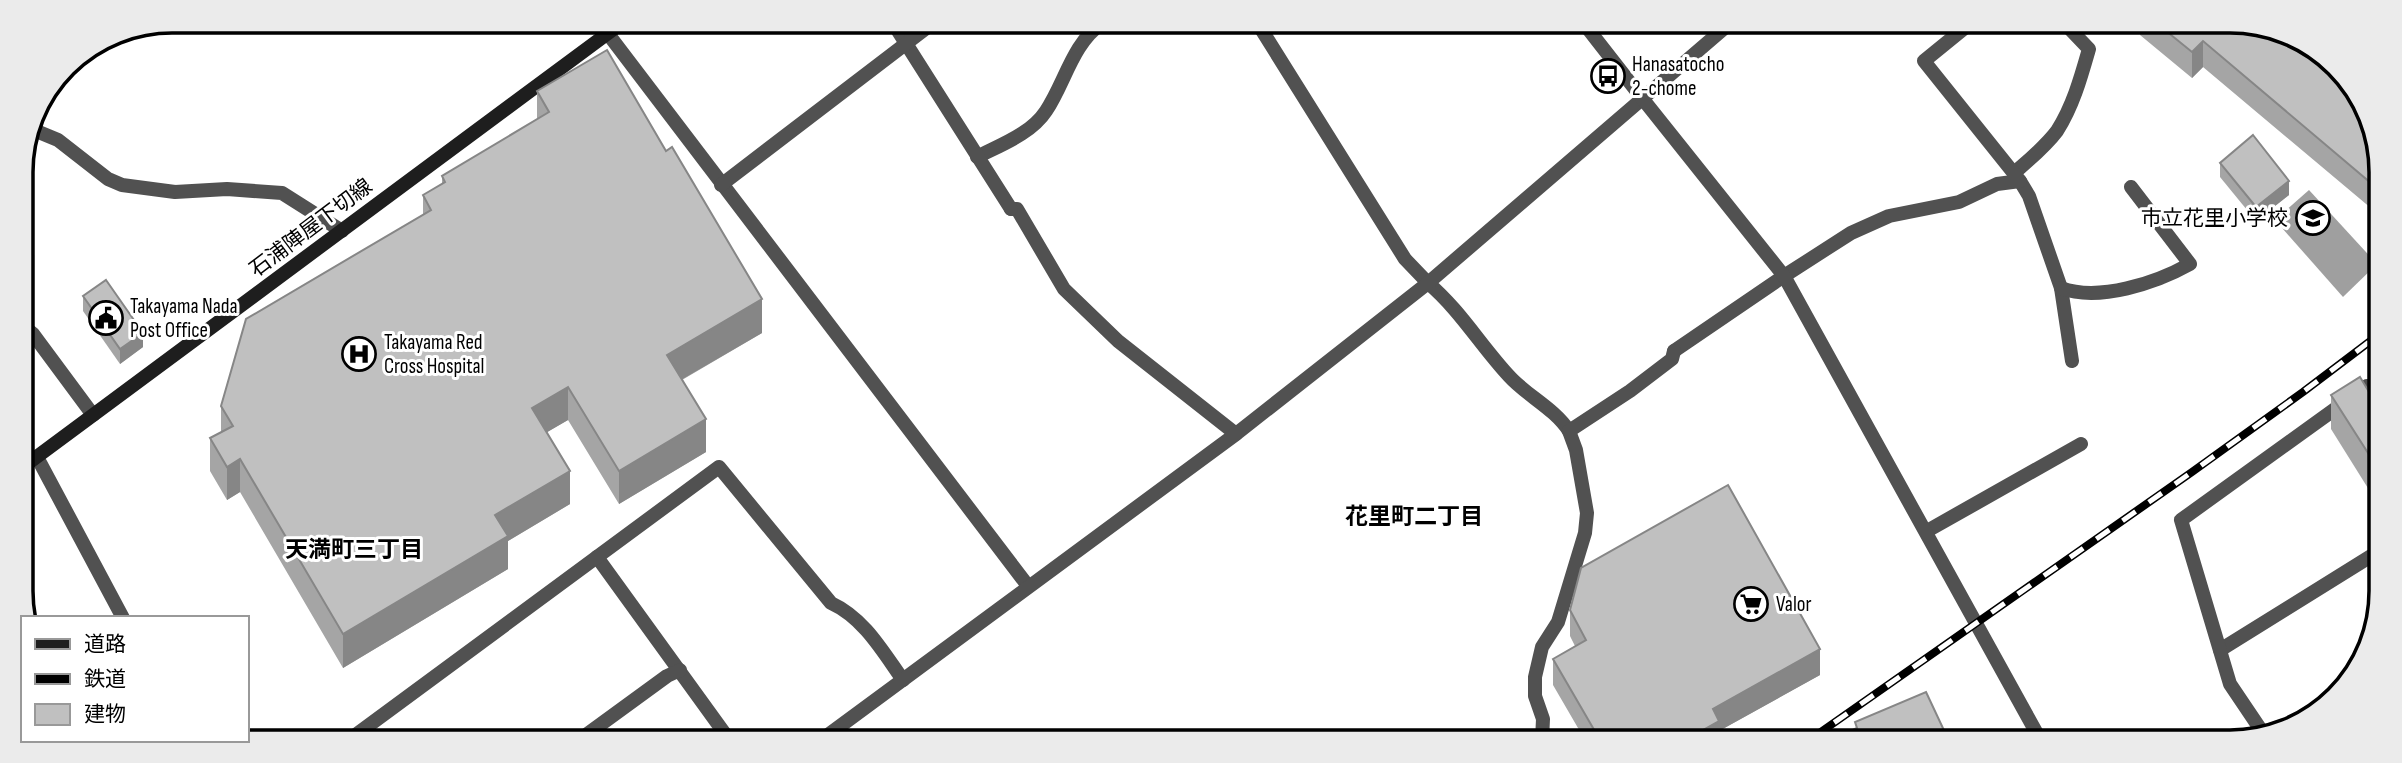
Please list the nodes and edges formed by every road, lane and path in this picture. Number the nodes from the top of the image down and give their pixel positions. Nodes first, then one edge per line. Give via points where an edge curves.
1 (1264, 33) edge
2 (1592, 33) edge
3 (1718, 33) edge
4 (1958, 33) edge
5 (2074, 33) edge
6 (596, 34) edge
7 (607, 34) edge
8 (899, 34) edge
9 (919, 34) edge
10 (1090, 34) edge
11 (905, 45) junction
12 (1642, 98) junction
13 (39, 132) edge
14 (977, 157) junction
15 (2017, 177) junction
16 (721, 185) junction
17 (2131, 187) dead end
18 (342, 231) junction
19 (1784, 276) junction
20 (1428, 283) junction
21 (2061, 288) junction
22 (34, 335) edge
23 (2072, 360) dead end
24 (2369, 389) edge
25 (93, 415) junction
26 (1569, 431) junction
27 (1236, 435) junction
28 (2081, 444) dead end
29 (37, 457) junction
30 (33, 460) edge
31 (1927, 531) junction
32 (597, 557) junction
33 (2369, 557) edge
34 (1028, 586) junction
35 (122, 616) edge
36 (2220, 650) junction
37 (680, 670) junction
38 (904, 680) junction
39 (2259, 727) edge
40 (1543, 729) edge
41 (2035, 729) edge
42 (363, 730) edge
43 (593, 730) edge
44 (722, 730) edge
45 (835, 730) edge

1 - 20 street via 1405,259
2 - 12 street
3 - 12 street
4 - 15 street via 1924,61
5 - 15 street via 2090,49 2076,92 2056,132
6 - 18 main road, 石浦陣屋下切線
7 - 16 street
8 - 11 street
9 - 11 street
10 - 14 street via 1046,111 1020,134
11 - 14 street
11 - 16 street
12 - 19 street
12 - 20 street
13 - 18 street via 58,140 108,180 122,185 175,192 282,193
14 - 27 street via 1011,209 1017,209 1064,289 1118,341
15 - 19 street via 1959,202 1889,216 1851,233
15 - 21 street via 2029,196
16 - 34 street
17 - 21 street via 2190,264 2139,286 2088,293
18 - 25 main road, 石浦陣屋下切線
19 - 26 street
19 - 31 street
20 - 26 street via 1510,378 1562,420
20 - 27 street
21 - 23 street
22 - 25 street
24 - 36 street via 2367,386 2181,520
25 - 29 main road, 石浦陣屋下切線
26 - 40 street via 1587,513 1558,622 1542,647 1535,677
27 - 34 street
28 - 31 street
29 - 30 main road, 石浦陣屋下切線
29 - 35 street
31 - 41 street
32 - 37 street
32 - 38 street via 719,467 831,603 869,633
32 - 42 street
33 - 36 street
34 - 38 street
36 - 39 street via 2230,684
37 - 43 street
37 - 44 street
38 - 45 street

